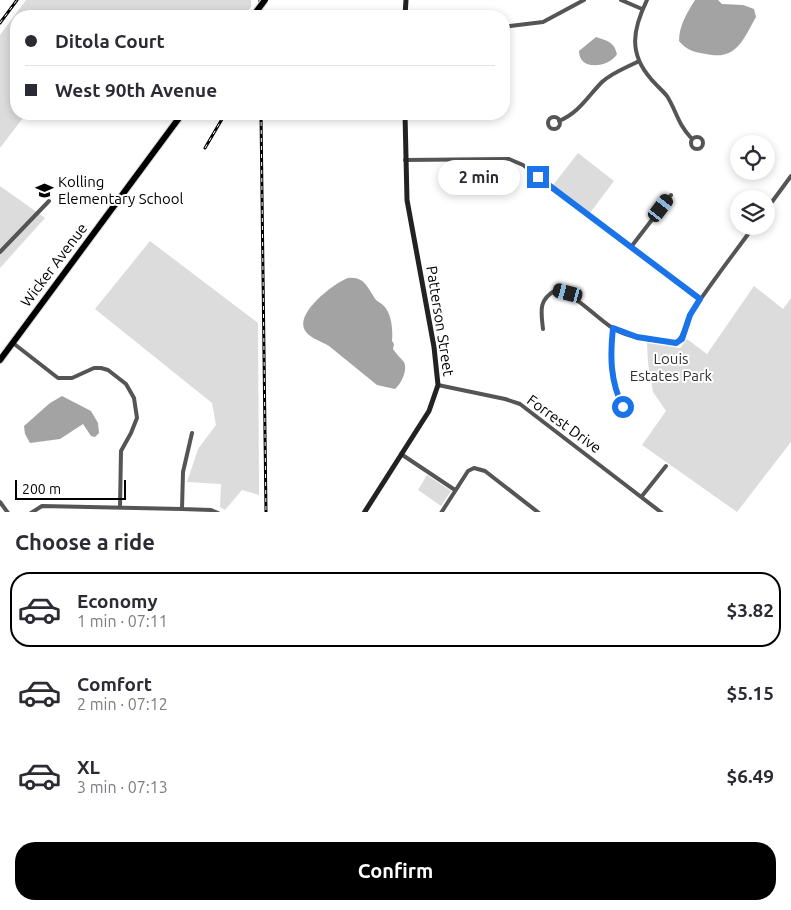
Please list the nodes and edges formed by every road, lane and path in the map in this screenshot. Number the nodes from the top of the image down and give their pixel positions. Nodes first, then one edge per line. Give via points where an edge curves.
1 (584, 0) edge
2 (621, 0) edge
3 (647, 0) edge
4 (642, 9) junction
5 (510, 26) edge
6 (639, 61) junction
7 (178, 120) edge
8 (405, 120) edge
9 (559, 121) dead end
10 (692, 139) dead end
11 (405, 160) junction
12 (791, 176) edge
13 (671, 194) dead end
14 (775, 198) edge
15 (49, 201) dead end
16 (747, 235) edge
17 (632, 248) junction
18 (0, 252) edge
19 (700, 299) junction
20 (613, 328) junction
21 (543, 329) dead end
22 (12, 343) junction
23 (0, 360) edge
24 (438, 385) junction
25 (624, 410) dead end
26 (192, 433) dead end
27 (401, 454) junction
28 (666, 466) dead end
29 (455, 490) junction
30 (642, 496) junction
31 (0, 502) edge
32 (87, 507) junction
33 (120, 508) junction
34 (182, 509) junction
35 (154, 511) edge
36 (8, 512) edge
37 (31, 512) edge
38 (86, 512) edge
39 (218, 512) edge
40 (364, 512) edge
41 (440, 512) edge
42 (540, 512) edge
43 (662, 512) edge

1 - 5 street via 543,22
2 - 4 street
3 - 4 street
4 - 6 street via 635,32
6 - 9 street via 603,81 580,108
6 - 10 street via 665,94 678,122
7 - 22 highway, Wicker Avenue
8 - 11 street, Patterson Street
11 - 17 street via 509,159 523,165
11 - 24 street, Patterson Street via 409,214
12 - 14 street
13 - 17 street
15 - 18 street
16 - 19 street
17 - 19 street
19 - 20 street via 690,315 682,339 676,343 637,337
20 - 21 street via 568,293 556,290 543,301
20 - 25 street via 612,379
22 - 23 highway, Wicker Avenue
22 - 33 street via 58,378 72,378 101,368 126,384 134,398 137,418 121,451
24 - 27 street, Patterson Street via 429,411
24 - 30 street, Forrest Drive via 520,404
26 - 34 street via 183,472
27 - 29 street
27 - 40 street, Patterson Street
28 - 30 street
29 - 41 street
29 - 42 street via 470,469 478,468
30 - 43 street, Forrest Drive
31 - 36 street
32 - 33 street
32 - 37 street via 42,506
32 - 38 street
33 - 35 street
34 - 35 street
34 - 39 street

